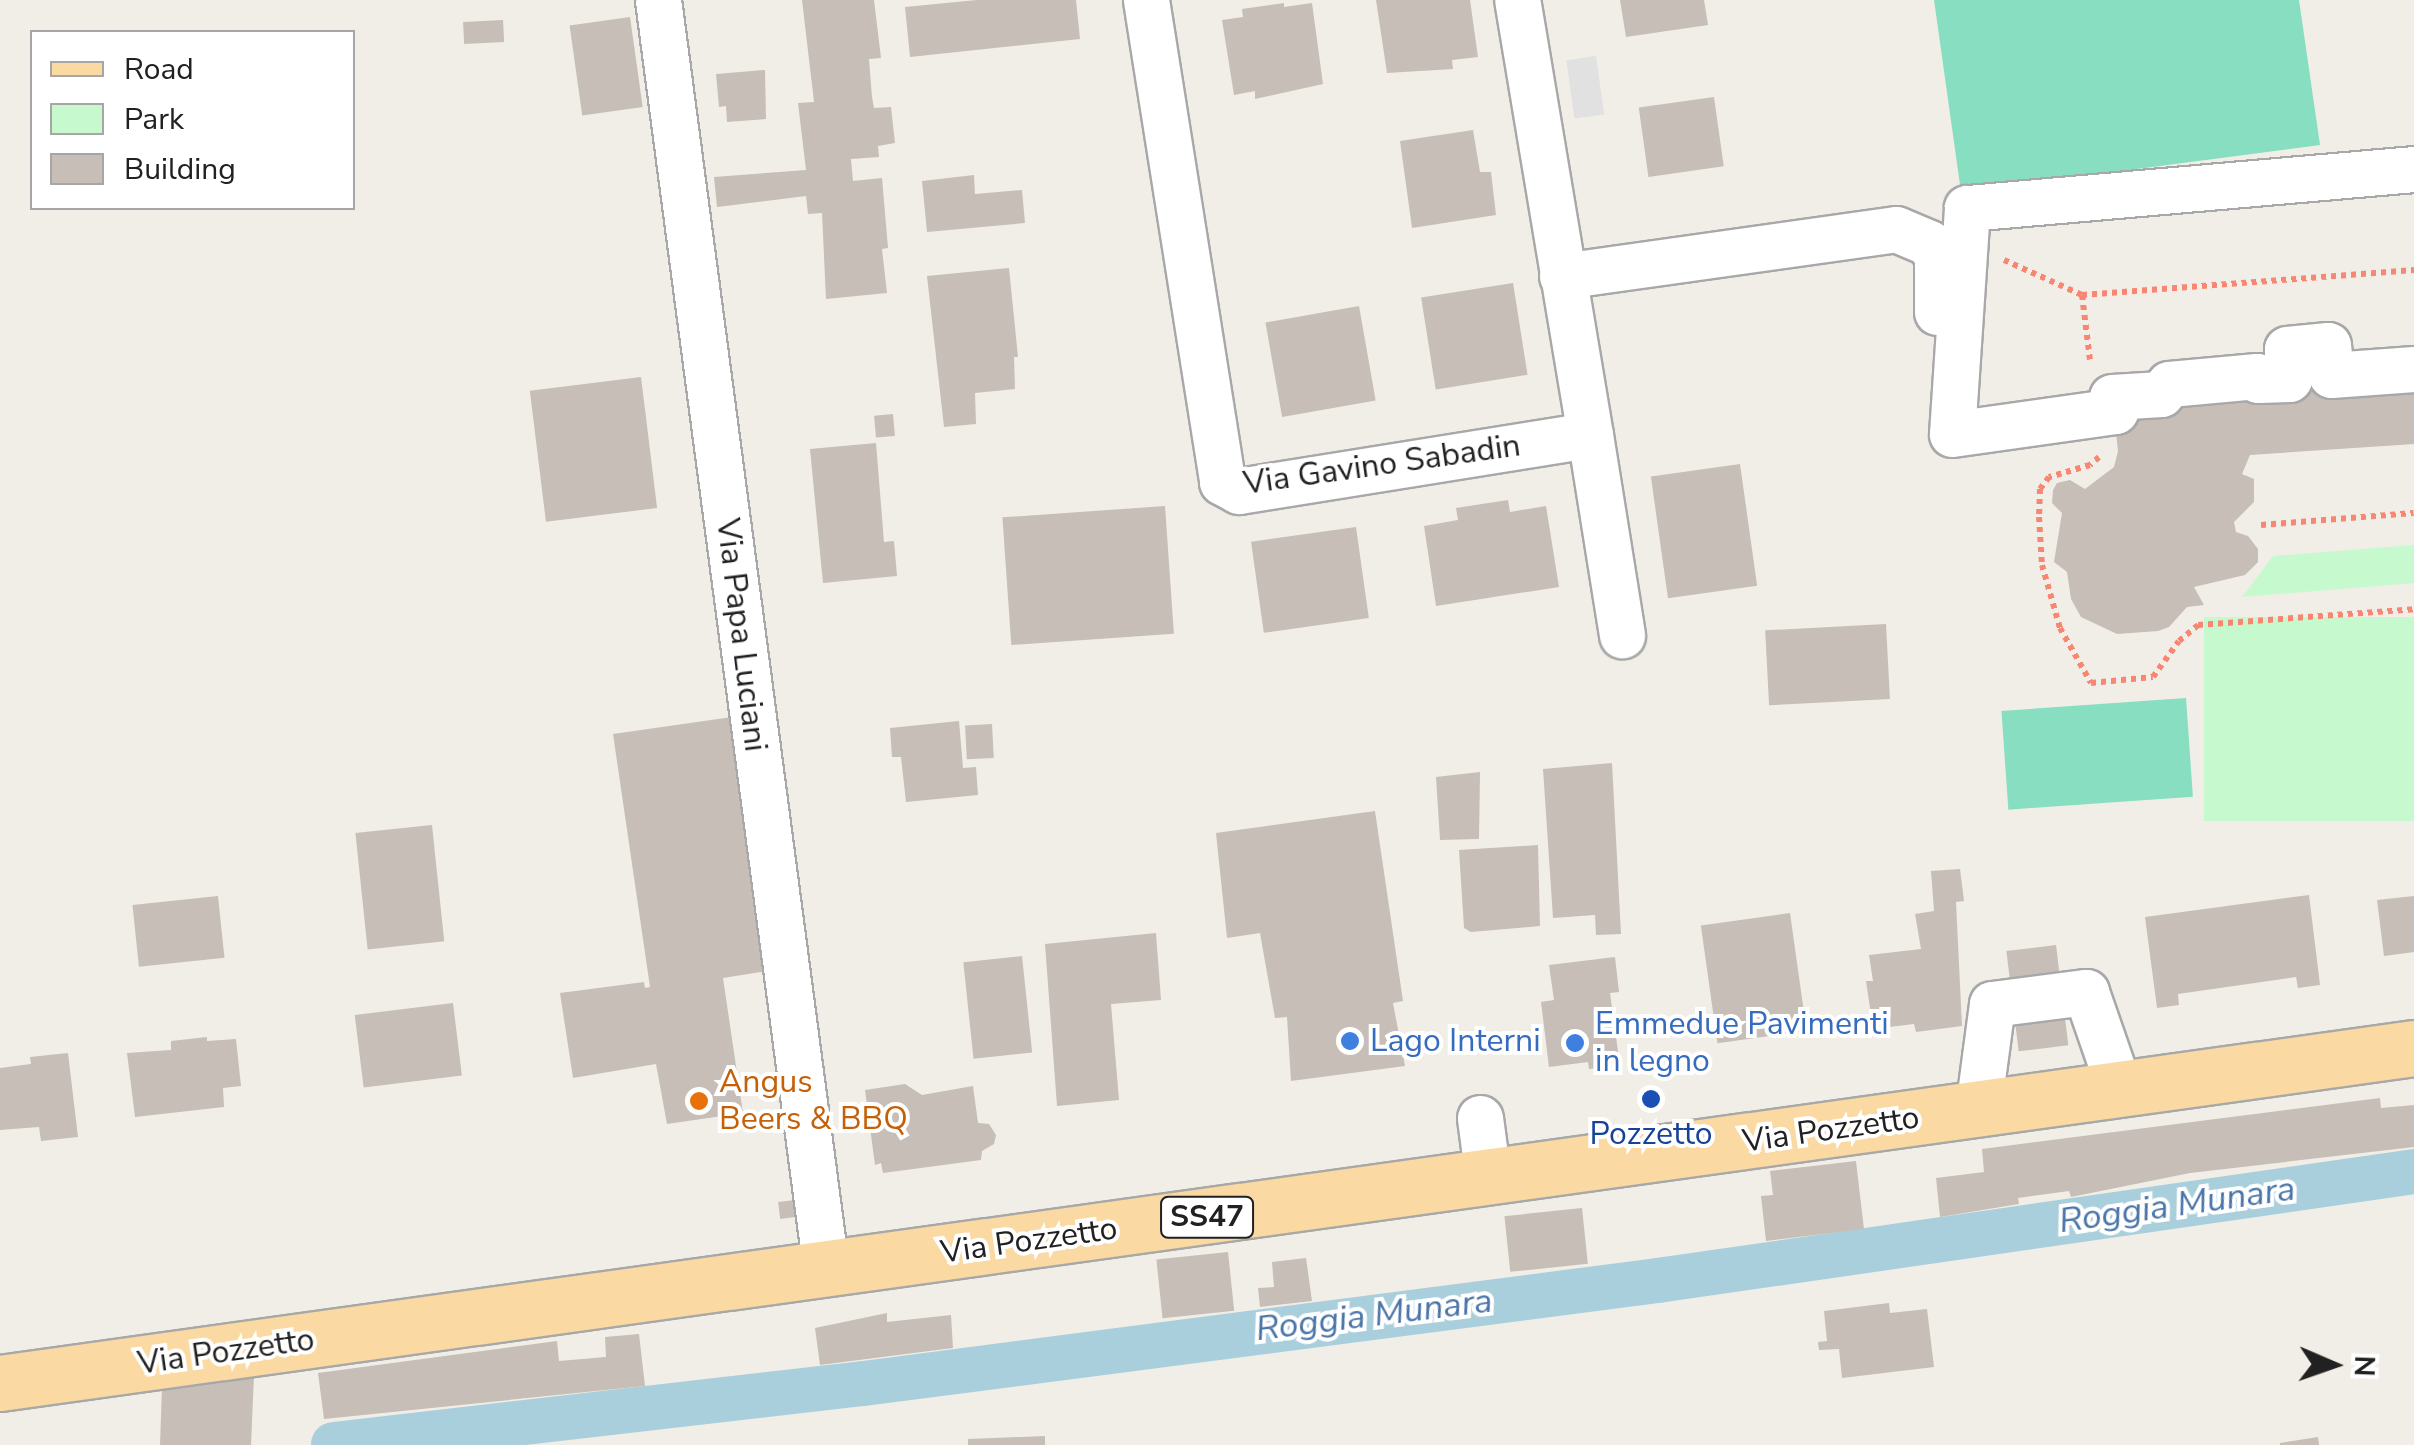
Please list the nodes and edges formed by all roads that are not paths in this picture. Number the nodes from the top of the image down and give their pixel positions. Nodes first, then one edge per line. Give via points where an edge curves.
1 (658, 0) edge
2 (1146, 0) edge
3 (1517, 0) edge
4 (2414, 169) edge
5 (1562, 276) junction
6 (2414, 369) edge
7 (1931, 394) dead end
8 (1590, 435) junction
9 (1622, 635) dead end
10 (2414, 1048) edge
11 (2120, 1090) junction
12 (1978, 1110) junction
13 (1480, 1118) dead end
14 (1488, 1178) junction
15 (826, 1270) junction
16 (0, 1383) edge

1 - 15 street, Via Papa Luciani
2 - 8 street, Via Gavino Sabadin via 1222,482 1239,491
3 - 5 street
4 - 6 street via 1966,208 1952,434 2115,410 2112,397 2161,394 2169,384 2288,378 2287,349 2328,345 2330,375
5 - 7 street via 1896,229 1929,243 1937,258
5 - 8 street
8 - 9 street
10 - 11 main road, Via Pozzetto / SS47
11 - 12 main road, Via Pozzetto / SS47
11 - 12 street via 2086,992 1992,1004
12 - 14 main road, Via Pozzetto / SS47
13 - 14 street
14 - 15 main road, Via Pozzetto / SS47
15 - 16 main road, Via Pozzetto / SS47

